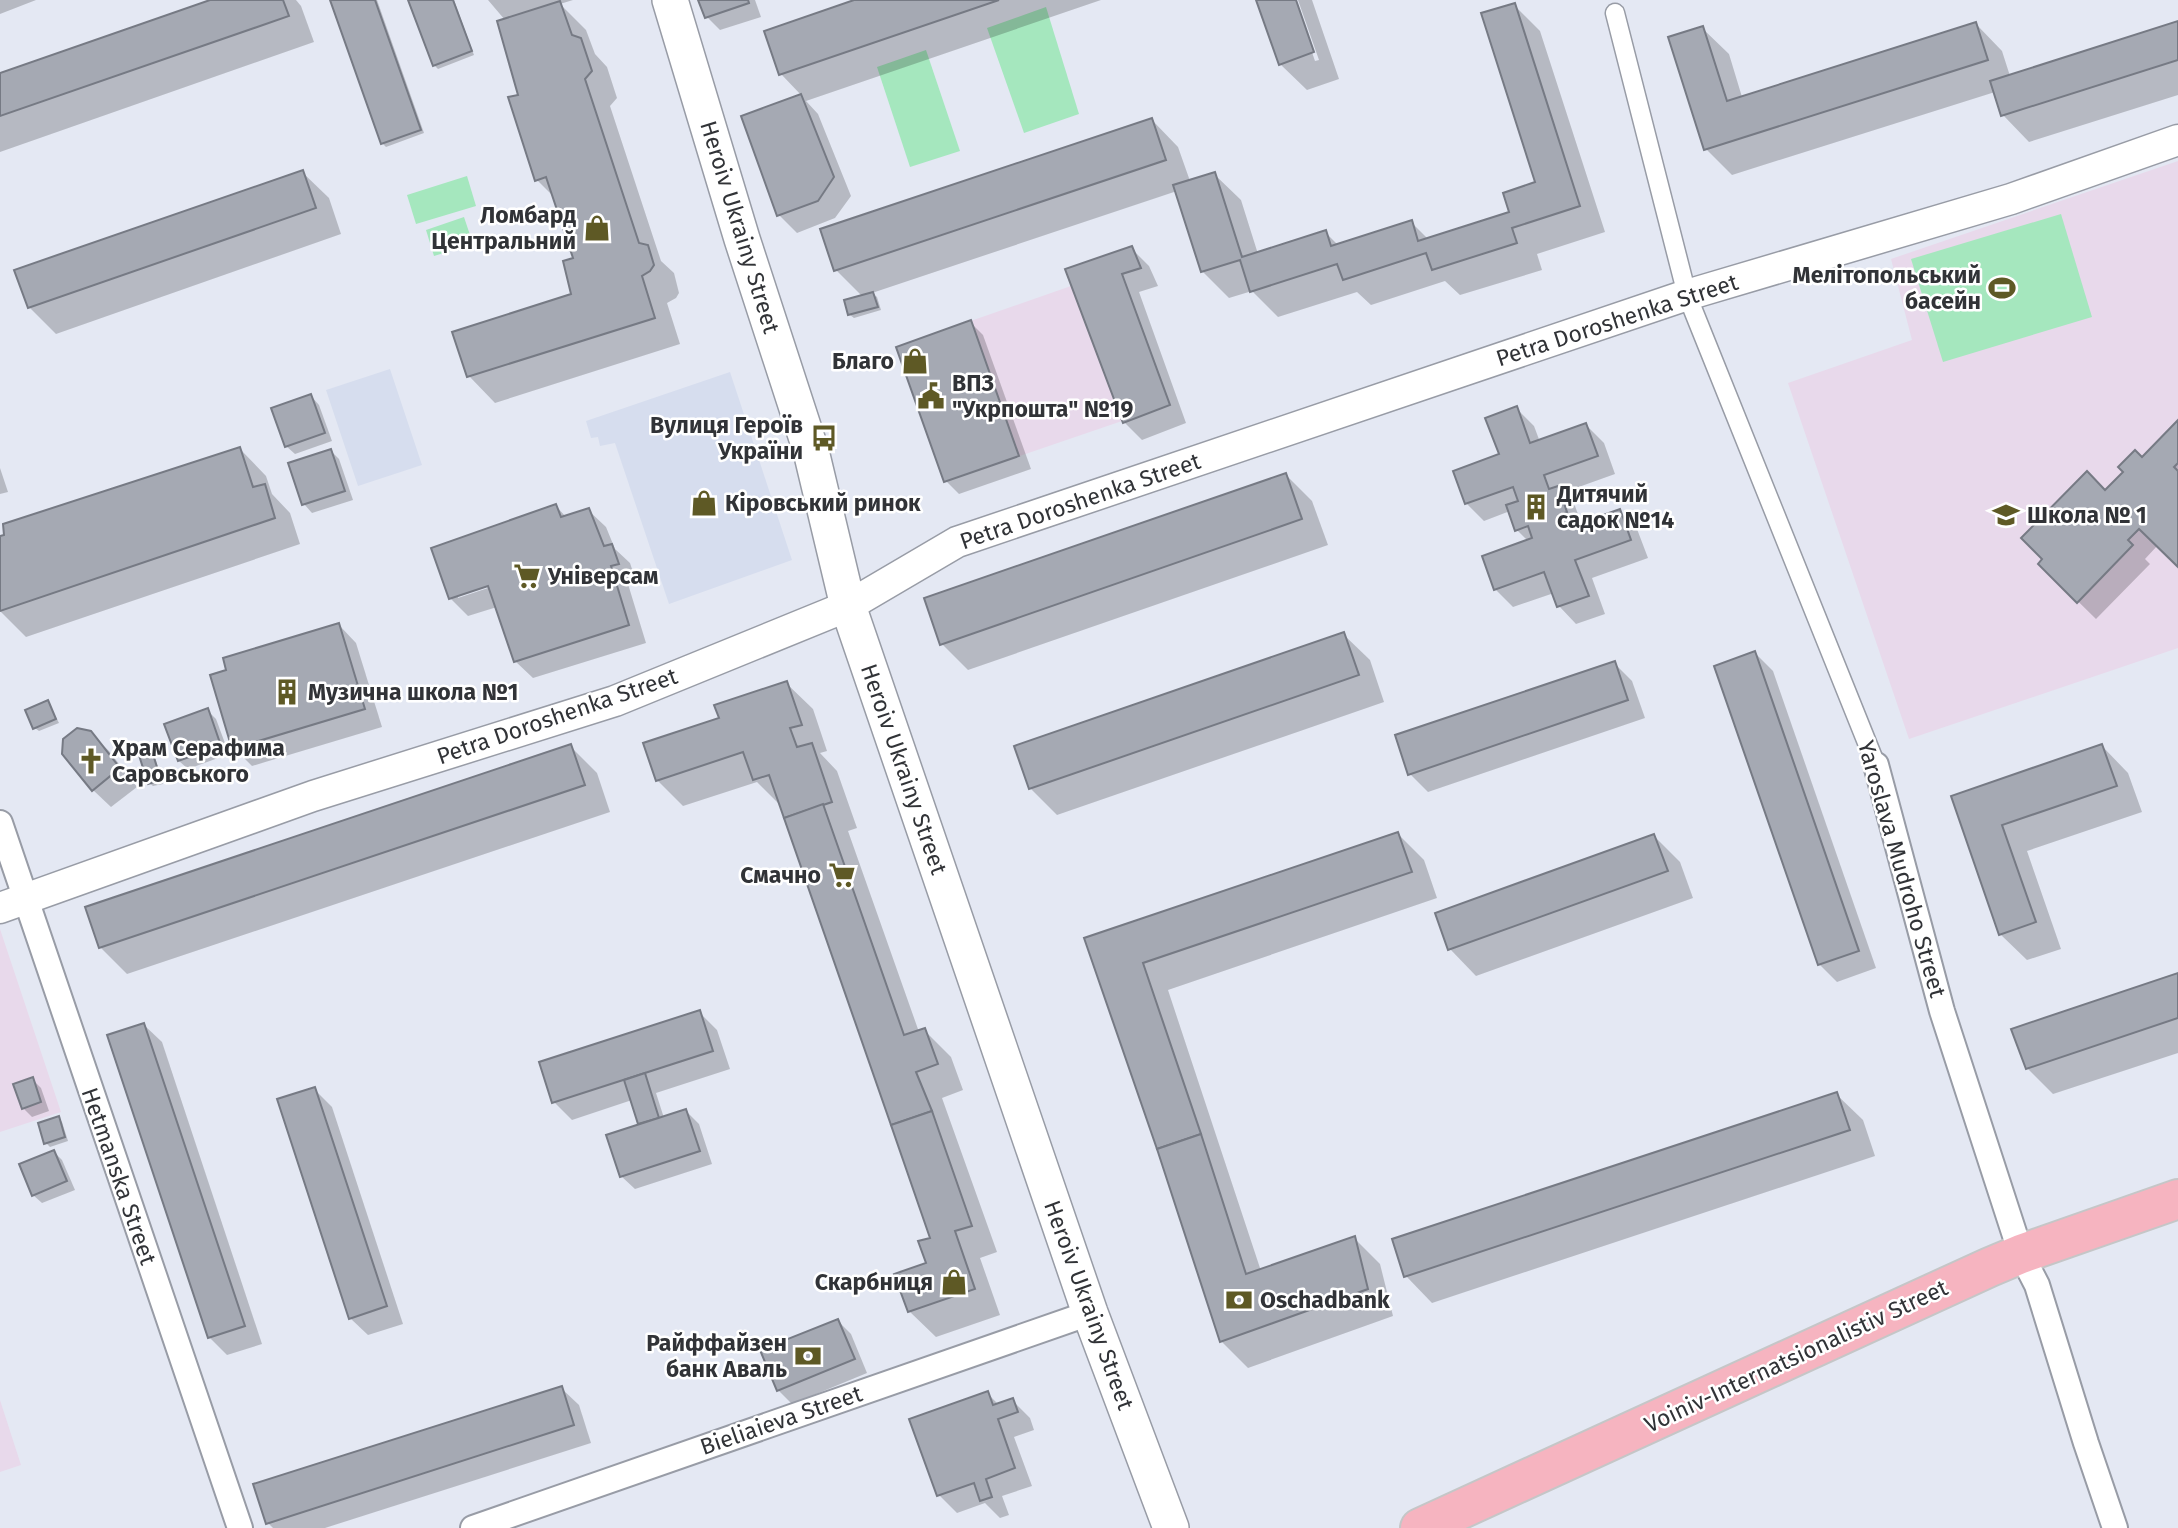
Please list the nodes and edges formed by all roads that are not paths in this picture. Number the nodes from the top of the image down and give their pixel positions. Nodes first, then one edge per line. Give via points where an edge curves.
1 (670, 0) edge
2 (1615, 13) dead end
3 (2178, 140) edge
4 (1687, 295) junction
5 (848, 606) junction
6 (1876, 765) joint
7 (0, 823) edge
8 (13, 905) edge
9 (2178, 1199) edge
10 (2021, 1254) junction
11 (1090, 1313) junction
12 (240, 1528) edge
13 (473, 1528) edge
14 (1171, 1528) edge
15 (1420, 1528) edge
16 (2115, 1528) edge

1 - 5 main road, Heroiv Ukrainy Street via 811,451
2 - 4 street, Yaroslava Mudroho Street
3 - 4 street, Petra Doroshenka Street via 2011,199
4 - 5 street, Petra Doroshenka Street via 957,542
4 - 6 street, Yaroslava Mudroho Street
5 - 8 street, Petra Doroshenka Street via 615,701 313,796
5 - 11 main road, Heroiv Ukrainy Street
6 - 10 street, Yaroslava Mudroho Street via 1942,1012
7 - 8 street, Hetmanska Street
8 - 12 street, Hetmanska Street
9 - 10 highway, Voiniv-Internatsionalistiv Street
10 - 15 highway, Voiniv-Internatsionalistiv Street
10 - 16 street, Yaroslava Mudroho Street via 2038,1285
11 - 13 street, Bieliaieva Street
11 - 14 main road, Heroiv Ukrainy Street

